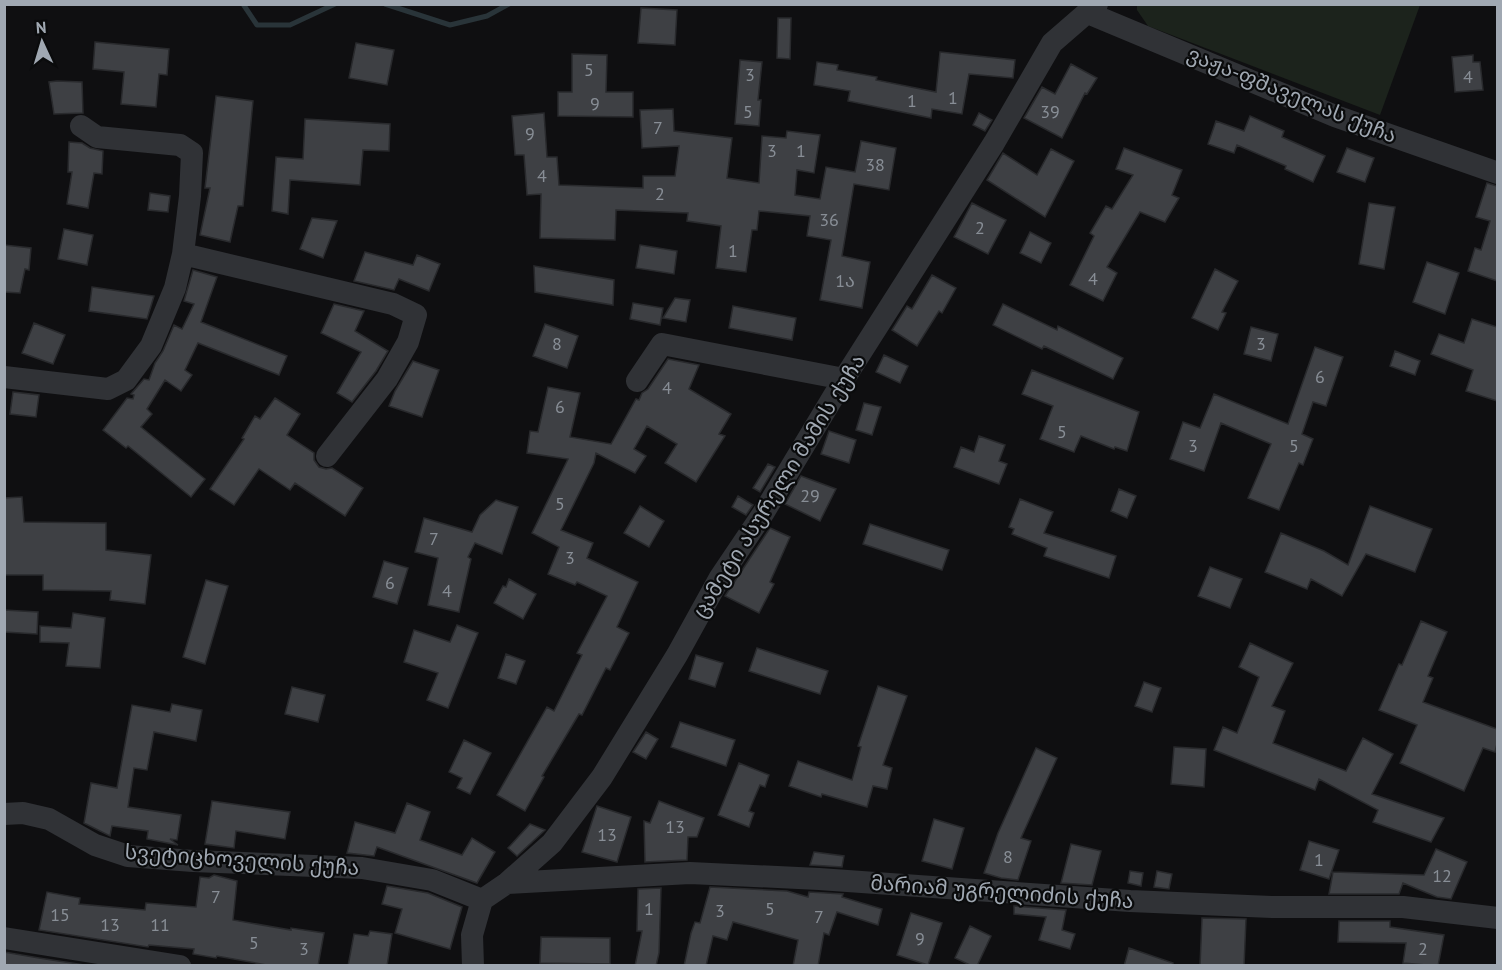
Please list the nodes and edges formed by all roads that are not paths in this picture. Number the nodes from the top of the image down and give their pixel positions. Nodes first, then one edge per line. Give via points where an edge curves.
1 (1089, 7) edge
2 (81, 126) dead end
3 (1497, 173) edge
4 (183, 254) junction
5 (4, 377) edge
6 (844, 379) junction
7 (637, 381) dead end
8 (327, 456) dead end
9 (4, 814) edge
10 (507, 883) junction
11 (482, 900) junction
12 (1497, 918) edge
13 (4, 938) edge
14 (180, 966) edge
15 (473, 966) edge

1 - 3 street, ვაჟა-ფშაველას ქუჩა via 1335,116
1 - 6 street, ცამეტი ასურელი მამის ქუჩა via 1052,43 994,143
2 - 4 street via 97,137 180,145 192,153
4 - 5 street via 175,288 151,346 126,380 108,389
4 - 8 street via 393,304 416,315 408,342 387,379
6 - 7 street via 662,344
6 - 10 street, ცამეტი ასურელი მამის ქუჩა via 602,777 552,843
9 - 11 street, სვეტიცხოველის ქუჩა via 23,813 49,819 95,845 128,856 362,868 432,880
10 - 11 street, ცამეტი ასურელი მამის ქუჩა
10 - 12 street, მარიამ უგრელიძის ქუჩა via 690,873 1130,901 1403,908
11 - 15 street via 472,935
13 - 14 street

